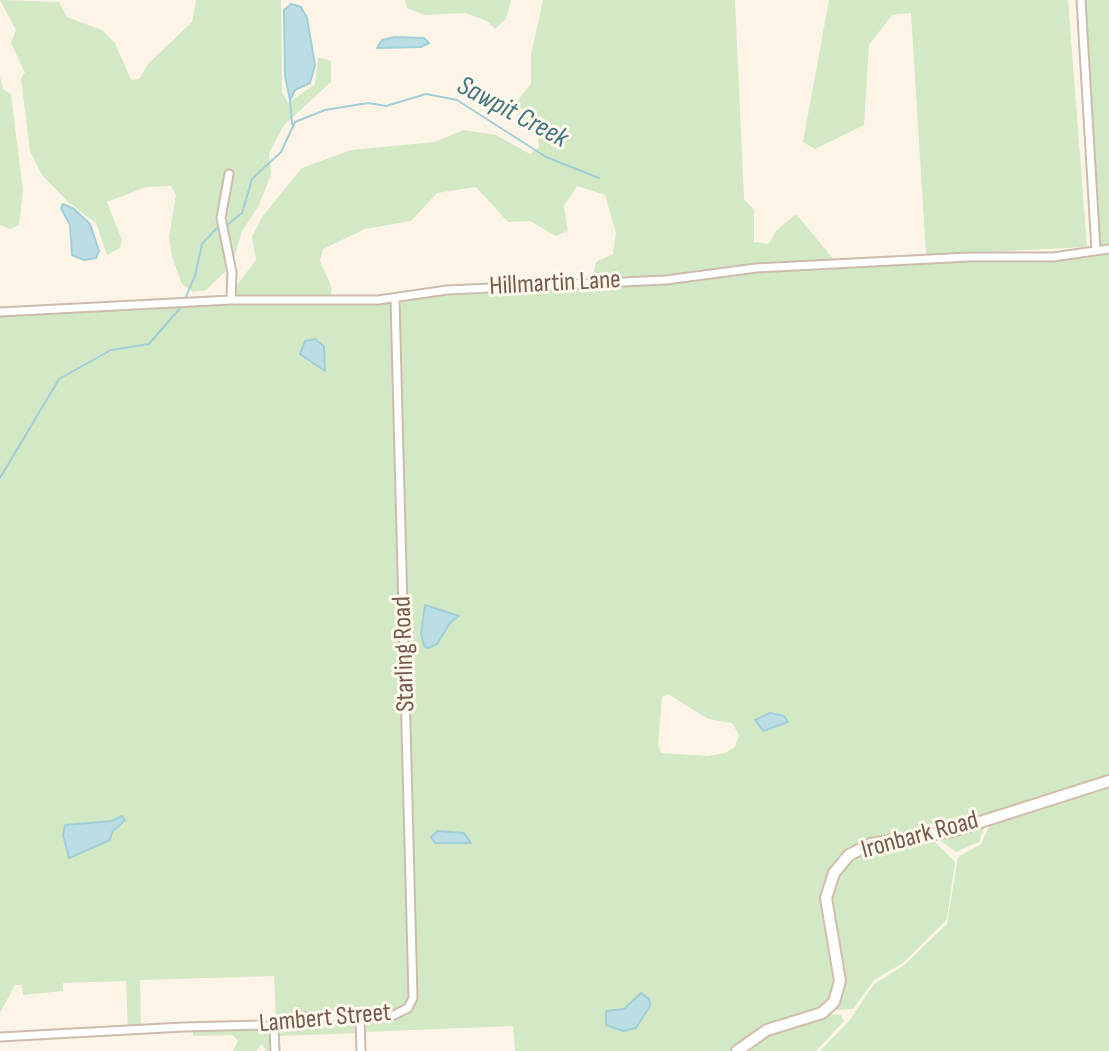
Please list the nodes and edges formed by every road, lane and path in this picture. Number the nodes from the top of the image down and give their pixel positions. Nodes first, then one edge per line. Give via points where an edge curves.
1 (1081, 0) edge
2 (229, 174) dead end
3 (1109, 249) edge
4 (1096, 250) junction
5 (395, 298) junction
6 (231, 300) junction
7 (0, 312) edge
8 (1109, 781) edge
9 (408, 1008) joint
10 (360, 1017) junction
11 (274, 1029) junction
12 (0, 1037) edge
13 (275, 1051) edge
14 (361, 1051) edge
15 (737, 1051) edge

1 - 4 street
2 - 6 street via 221,218 232,272
3 - 4 street, Hillmartin Lane
4 - 5 street, Hillmartin Lane via 1053,257 756,268 666,280 462,289
5 - 6 street, Hillmartin Lane
5 - 9 street, Starling Road via 414,988
6 - 7 street, Hillmartin Lane
8 - 15 street, Ironbark Road via 940,834 871,844 849,855 834,873 826,898 840,981 834,1002 822,1013 767,1030
9 - 10 street, Lambert Street via 394,1015
10 - 11 street, Lambert Street via 296,1017
10 - 14 street
11 - 12 street, Lambert Street via 175,1027
11 - 13 street

